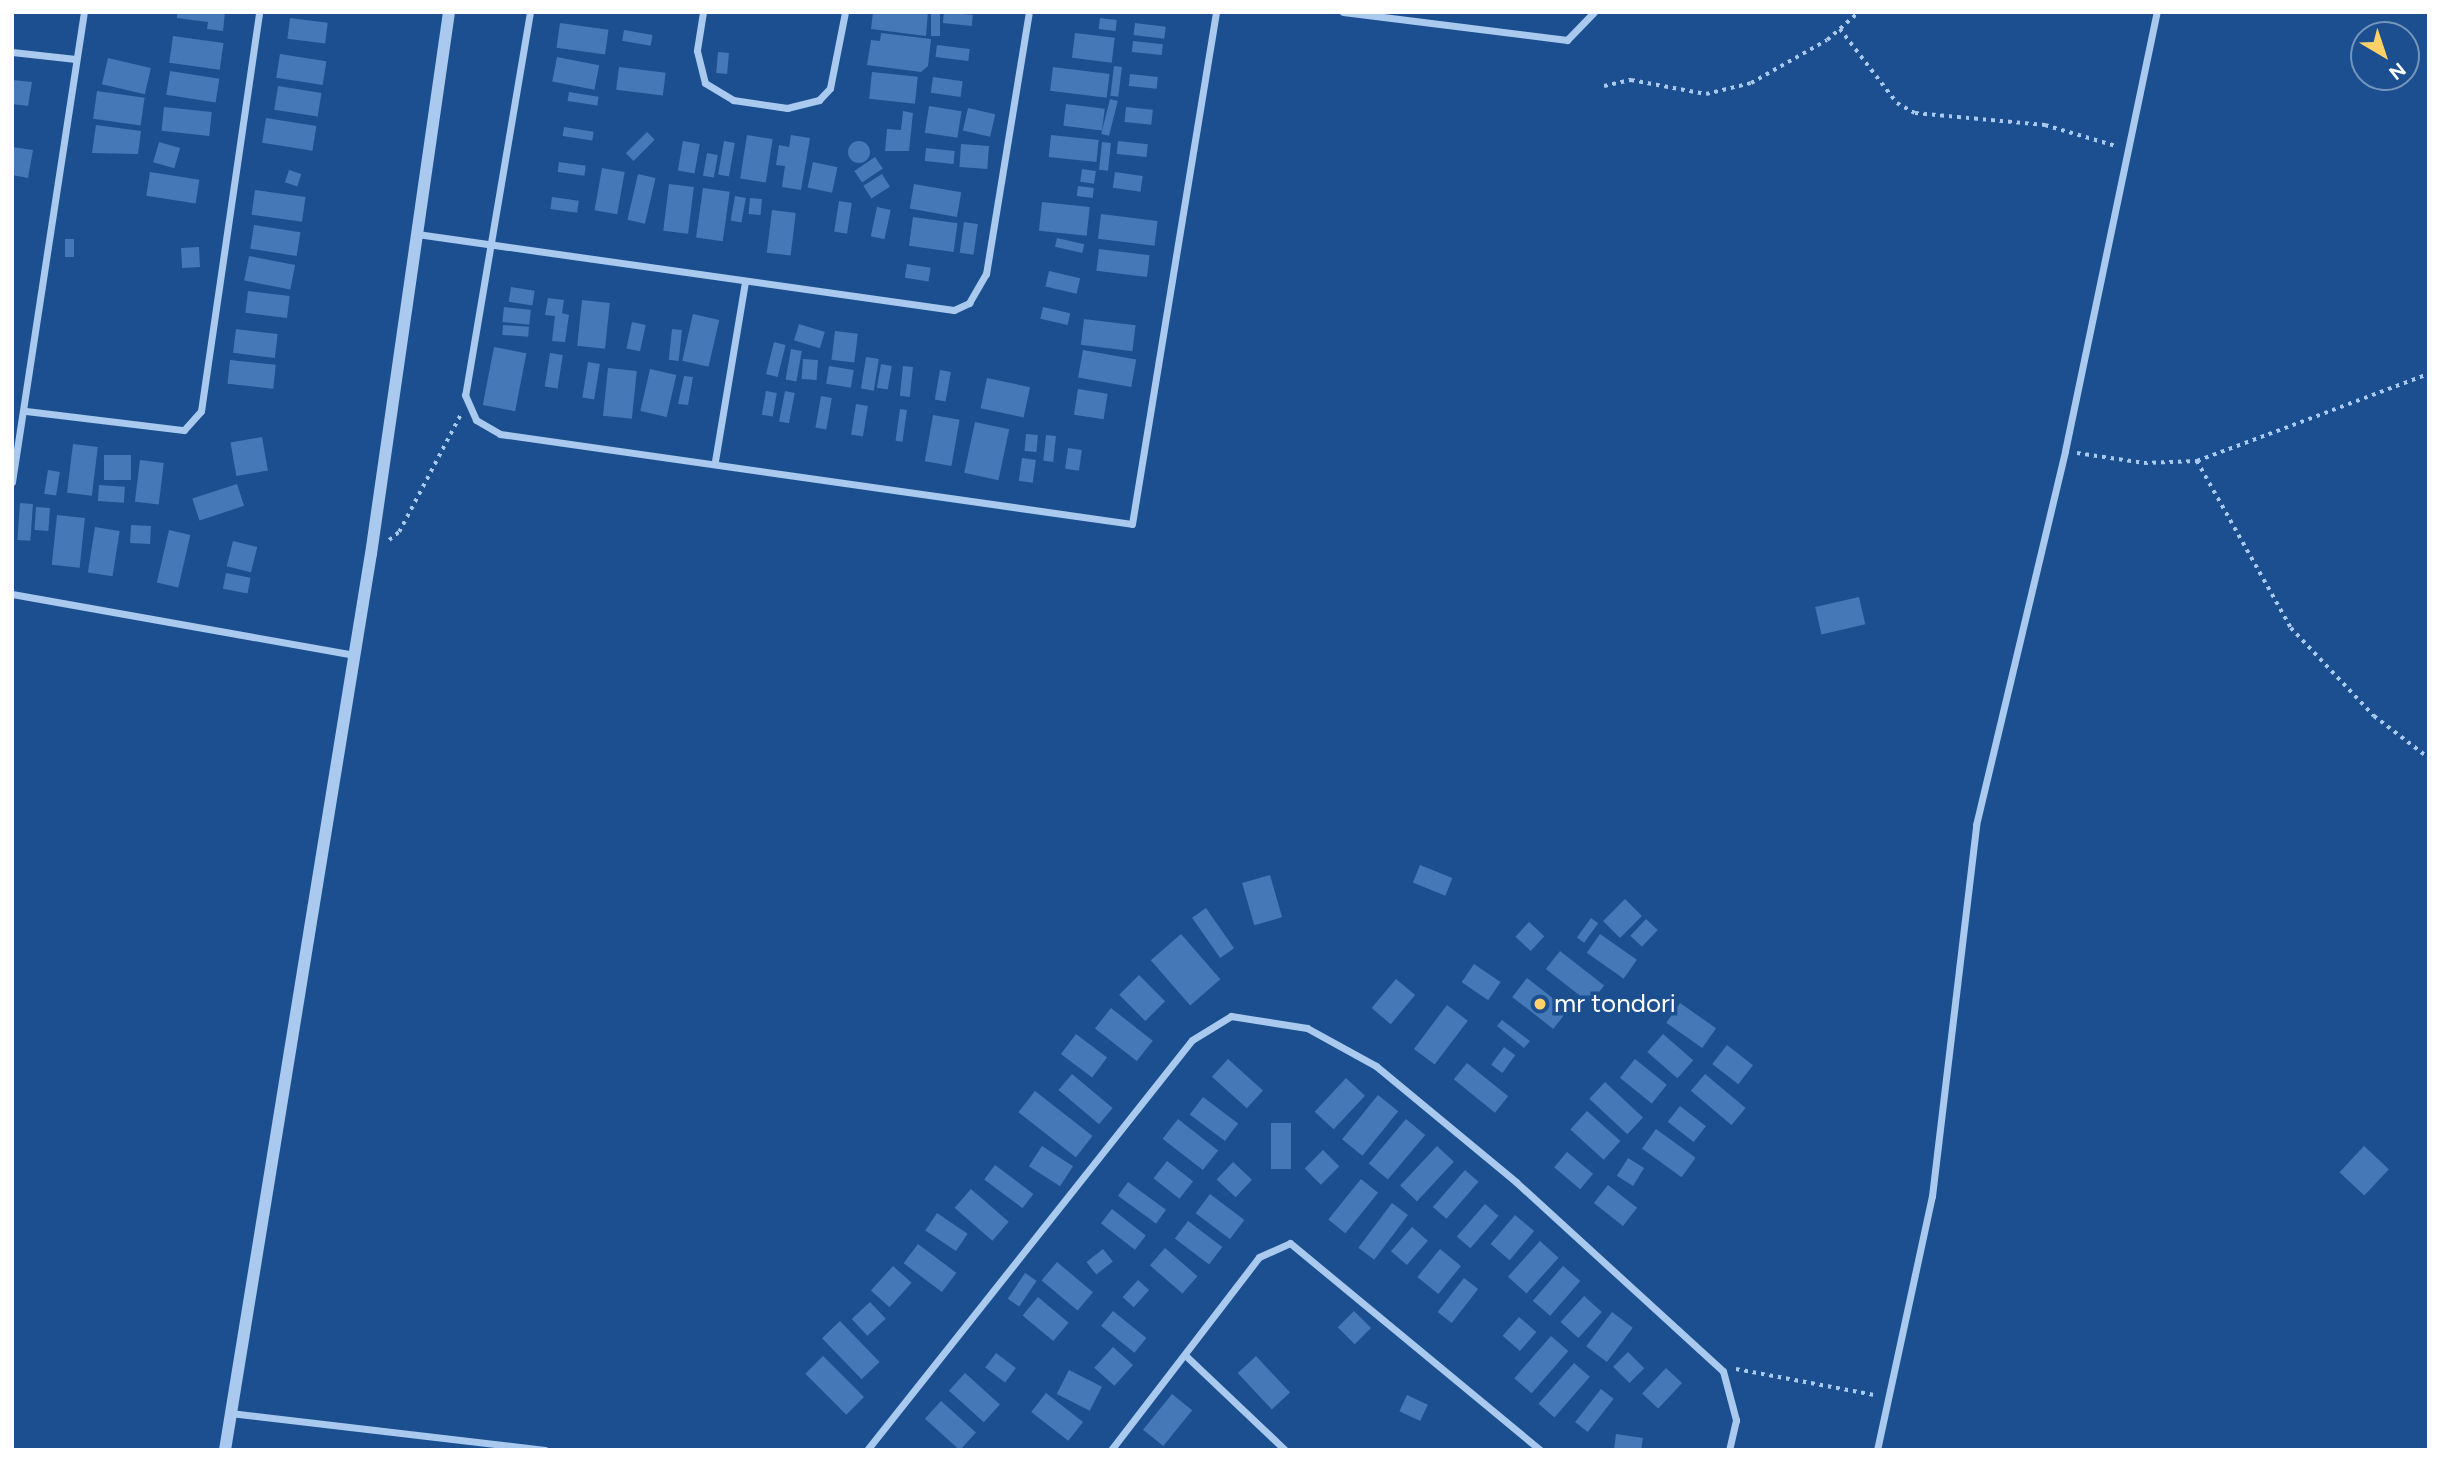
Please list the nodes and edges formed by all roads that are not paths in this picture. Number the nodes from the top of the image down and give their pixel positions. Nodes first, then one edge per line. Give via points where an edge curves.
1 (84, 12) edge
2 (259, 12) edge
3 (449, 12) edge
4 (530, 12) edge
5 (703, 12) edge
6 (845, 12) edge
7 (1029, 12) edge
8 (1216, 12) edge
9 (1343, 12) edge
10 (1594, 12) edge
11 (2157, 12) edge
12 (12, 52) edge
13 (76, 60) junction
14 (417, 234) junction
15 (491, 245) junction
16 (745, 282) junction
17 (26, 411) junction
18 (715, 461) junction
19 (12, 482) edge
20 (12, 594) edge
21 (355, 655) junction
22 (1185, 1355) junction
23 (230, 1413) junction
24 (225, 1450) edge
25 (545, 1450) edge
26 (867, 1450) edge
27 (1111, 1450) edge
28 (1285, 1450) edge
29 (1540, 1450) edge
30 (1729, 1450) edge
31 (1877, 1450) edge

1 - 13 street
2 - 17 street via 201,411 184,430
3 - 14 street
4 - 15 street
5 - 6 street via 697,51 705,83 733,100 786,108 819,100 830,88
7 - 16 street via 986,274 969,303 937,311
8 - 18 street via 1132,524
9 - 10 street via 1567,40
11 - 31 street via 2065,451 1976,825 1932,1196 1892,1399
12 - 13 street
13 - 17 street
14 - 15 street
14 - 21 street
15 - 16 street
15 - 18 street via 467,407 500,434
16 - 18 street
17 - 19 street
20 - 21 street
21 - 23 street
22 - 27 street
22 - 28 street
22 - 29 street via 1259,1257 1290,1243
23 - 24 street
23 - 25 street
26 - 30 street via 1192,1040 1231,1016 1307,1028 1376,1066 1723,1371 1736,1420

